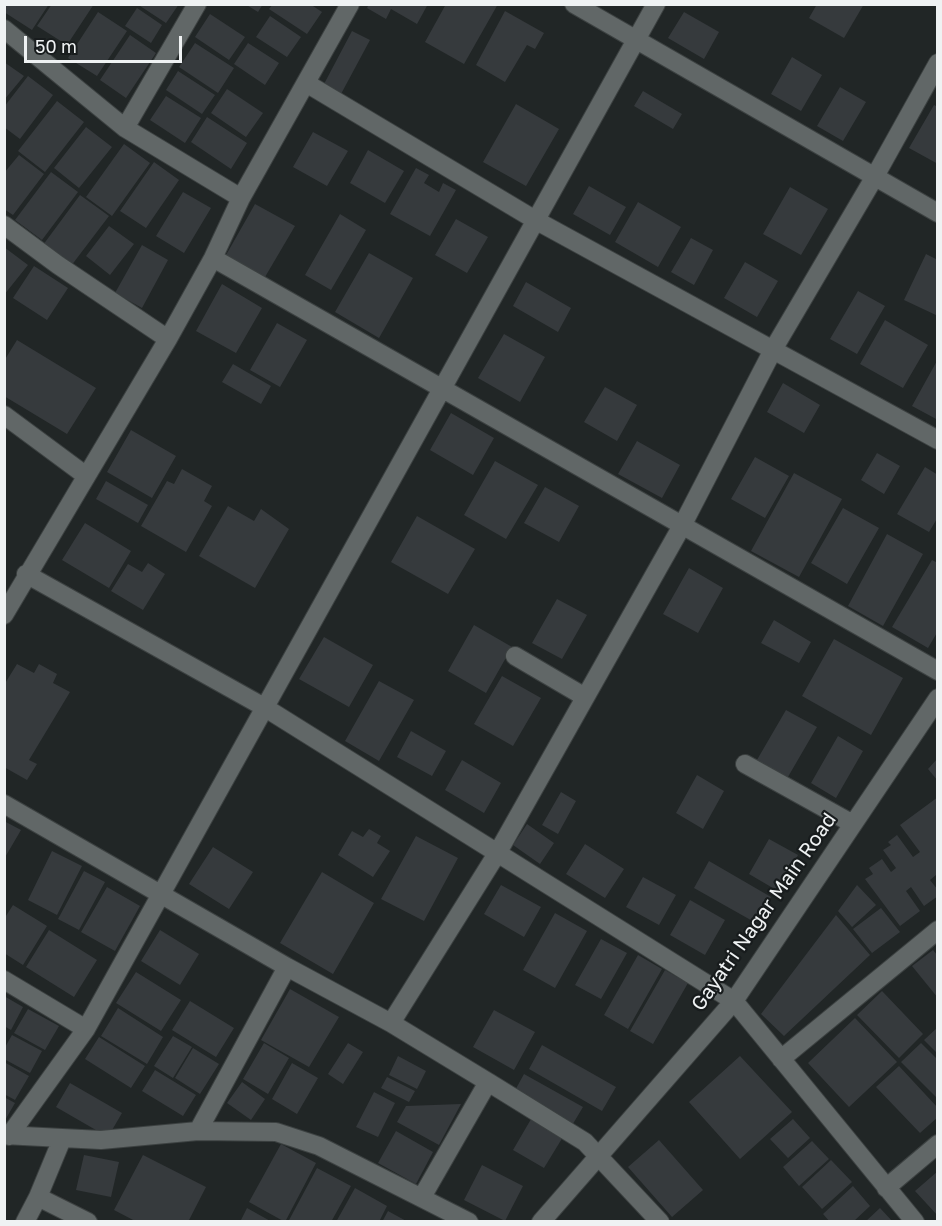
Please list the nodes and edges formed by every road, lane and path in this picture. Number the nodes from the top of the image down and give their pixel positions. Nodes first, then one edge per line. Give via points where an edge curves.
1 (197, 4) edge
2 (350, 4) edge
3 (574, 4) edge
4 (656, 4) edge
5 (4, 28) edge
6 (636, 40) junction
7 (938, 63) edge
8 (306, 83) junction
9 (125, 128) junction
10 (874, 178) junction
11 (241, 198) junction
12 (938, 213) edge
13 (537, 221) junction
14 (4, 225) edge
15 (213, 258) junction
16 (168, 339) junction
17 (774, 348) junction
18 (442, 388) junction
19 (4, 415) edge
20 (938, 440) edge
21 (85, 476) junction
22 (683, 524) junction
23 (26, 574) junction
24 (4, 615) edge
25 (515, 656) dead end
26 (938, 671) edge
27 (585, 697) junction
28 (938, 698) edge
29 (264, 707) junction
30 (746, 764) dead end
31 (4, 804) edge
32 (853, 824) junction
33 (498, 852) junction
34 (163, 894) junction
35 (938, 930) edge
36 (287, 967) junction
37 (4, 980) edge
38 (734, 1001) junction
39 (391, 1023) junction
40 (86, 1029) junction
41 (781, 1059) junction
42 (488, 1082) junction
43 (198, 1131) junction
44 (7, 1135) edge
45 (62, 1139) junction
46 (938, 1144) edge
47 (599, 1157) junction
48 (886, 1188) junction
49 (38, 1197) junction
50 (422, 1197) junction
51 (25, 1221) edge
52 (88, 1221) edge
53 (469, 1221) edge
54 (541, 1221) edge
55 (660, 1221) edge
56 (915, 1221) edge

1 - 9 street
2 - 8 street
3 - 6 street
4 - 6 street
5 - 9 street
6 - 10 street
6 - 13 street
7 - 10 street
8 - 11 street
8 - 13 street
9 - 11 street
10 - 12 street
10 - 17 street
11 - 15 street
13 - 17 street
13 - 18 street
14 - 16 street
15 - 16 street
15 - 18 street
16 - 21 street
17 - 20 street
17 - 22 street
18 - 22 street
18 - 29 street
19 - 21 street
21 - 23 street
22 - 26 street
22 - 27 street
23 - 24 street
23 - 29 street
25 - 27 street
27 - 33 street
28 - 32 street, Gayatri Nagar Main Road
29 - 33 street
29 - 34 street
30 - 32 street
31 - 34 street
32 - 38 street, Gayatri Nagar Main Road
33 - 38 street
33 - 39 street
34 - 36 street
34 - 40 street
35 - 41 street
36 - 39 street
36 - 43 street
37 - 40 street
38 - 41 street
38 - 47 street, Gayatri Nagar Main Road
39 - 42 street
40 - 44 street
41 - 48 street
42 - 47 street via 571,1131
42 - 50 street
43 - 45 street via 101,1140
43 - 50 street via 276,1132 297,1137
44 - 45 street
45 - 49 street
46 - 48 street
47 - 54 street, Gayatri Nagar Main Road
47 - 55 street
48 - 56 street
49 - 51 street
49 - 52 street
50 - 53 street

